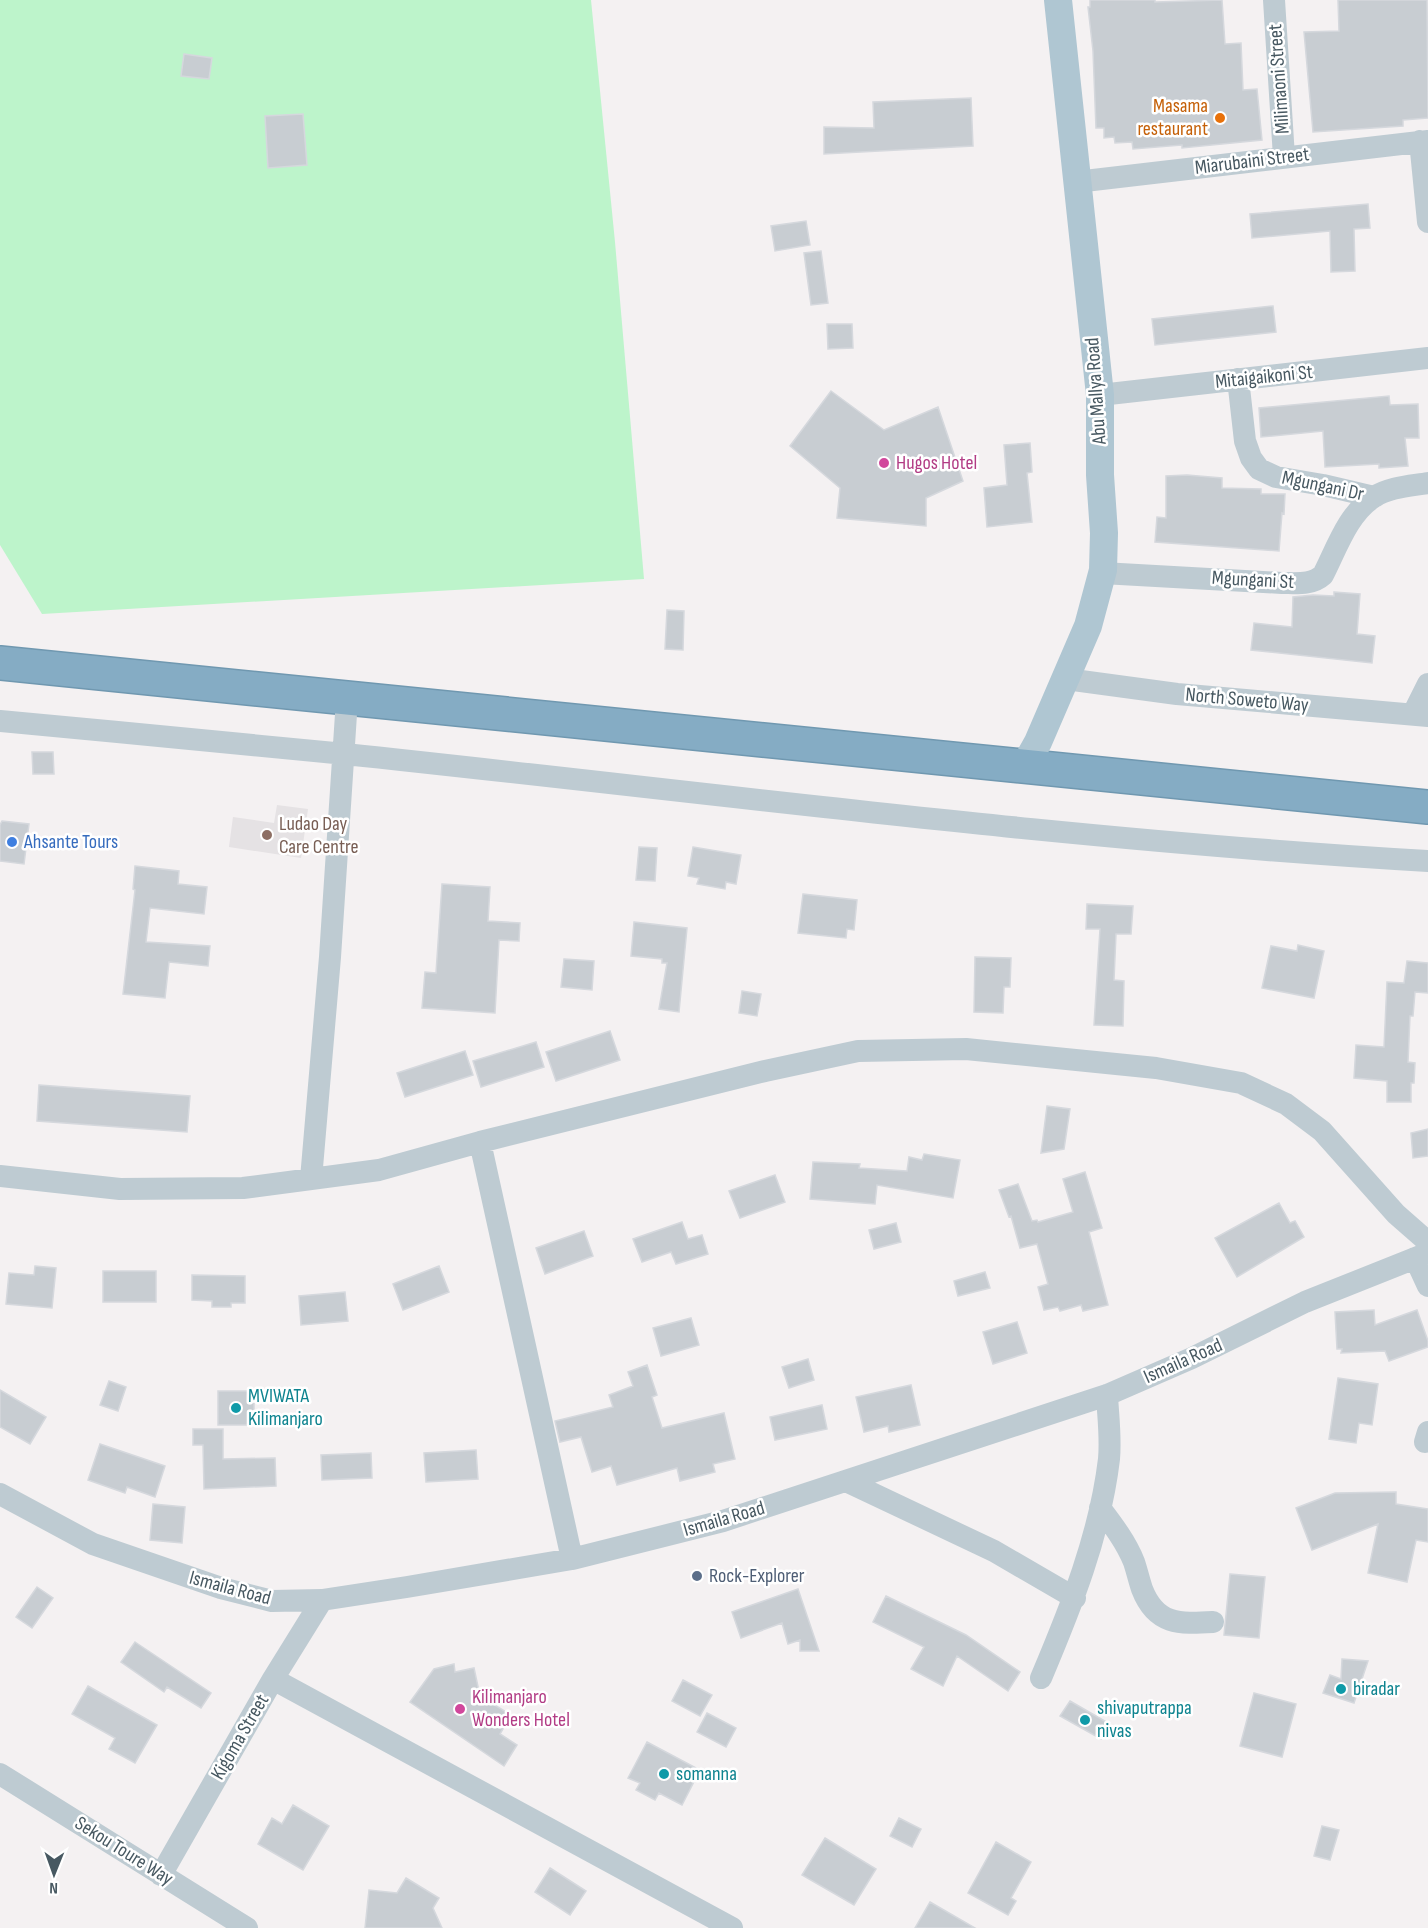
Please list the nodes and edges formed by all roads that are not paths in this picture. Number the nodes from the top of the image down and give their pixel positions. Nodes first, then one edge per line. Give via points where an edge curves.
1 (1058, 0) edge
2 (1274, 0) edge
3 (1424, 141) edge
4 (1284, 157) junction
5 (1076, 182) junction
6 (1428, 222) edge
7 (1428, 358) edge
8 (1238, 380) junction
9 (1100, 395) junction
10 (1428, 483) edge
11 (1374, 497) junction
12 (1102, 573) junction
13 (0, 663) edge
14 (1066, 679) junction
15 (1428, 684) edge
16 (346, 699) junction
17 (1420, 715) edge
18 (0, 721) edge
19 (343, 753) junction
20 (1024, 767) junction
21 (1428, 807) edge
22 (1428, 861) edge
23 (480, 1142) junction
24 (0, 1176) edge
25 (311, 1179) junction
26 (1424, 1251) edge
27 (1428, 1286) edge
28 (1107, 1395) junction
29 (846, 1481) junction
30 (0, 1494) edge
31 (1100, 1508) junction
32 (572, 1559) junction
33 (1075, 1598) junction
34 (322, 1600) junction
35 (1213, 1622) dead end
36 (1041, 1678) dead end
37 (273, 1679) junction
38 (0, 1774) edge
39 (161, 1875) junction
40 (248, 1928) edge
41 (732, 1928) edge

1 - 5 main road, Abu Mallya Road
2 - 4 street, Milimaoni Street
3 - 4 street, Miarubaini Street
3 - 6 street
4 - 5 street, Miarubaini Street
5 - 9 main road, Abu Mallya Road
7 - 8 street, Mitaigaikoni St
8 - 9 street, Mitaigaikoni St
8 - 11 street, Mgungani Dr via 1245,441 1260,469 1276,477
9 - 12 main road, Abu Mallya Road
10 - 11 street
11 - 12 street, Mgungani St via 1355,516 1317,581 1282,583
12 - 14 main road, Abu Mallya Road via 1089,626
13 - 16 highway
14 - 17 street, North Soweto Way via 1177,694
14 - 20 main road, Abu Mallya Road
15 - 17 street
16 - 19 street
16 - 20 highway
18 - 19 street
19 - 22 street via 962,823 1286,853
19 - 25 street
20 - 21 highway
23 - 25 street via 379,1170
23 - 26 street via 858,1051 966,1049 1156,1068 1241,1083 1286,1104 1322,1131
23 - 32 street
24 - 25 street via 120,1189 243,1188
26 - 27 street
26 - 28 street, Ismaila Road
28 - 29 street, Ismaila Road
28 - 31 street via 1109,1459
29 - 32 street, Ismaila Road via 723,1521
29 - 33 street via 994,1551
30 - 34 street, Ismaila Road via 93,1544 221,1588 272,1601
31 - 33 street
31 - 35 street via 1121,1537 1151,1608 1160,1617 1188,1623
32 - 34 street, Ismaila Road
33 - 36 street
34 - 37 street, Kigoma Street
37 - 39 street, Kigoma Street
37 - 41 street
38 - 39 street, Sekou Toure Way
39 - 40 street, Sekou Toure Way

